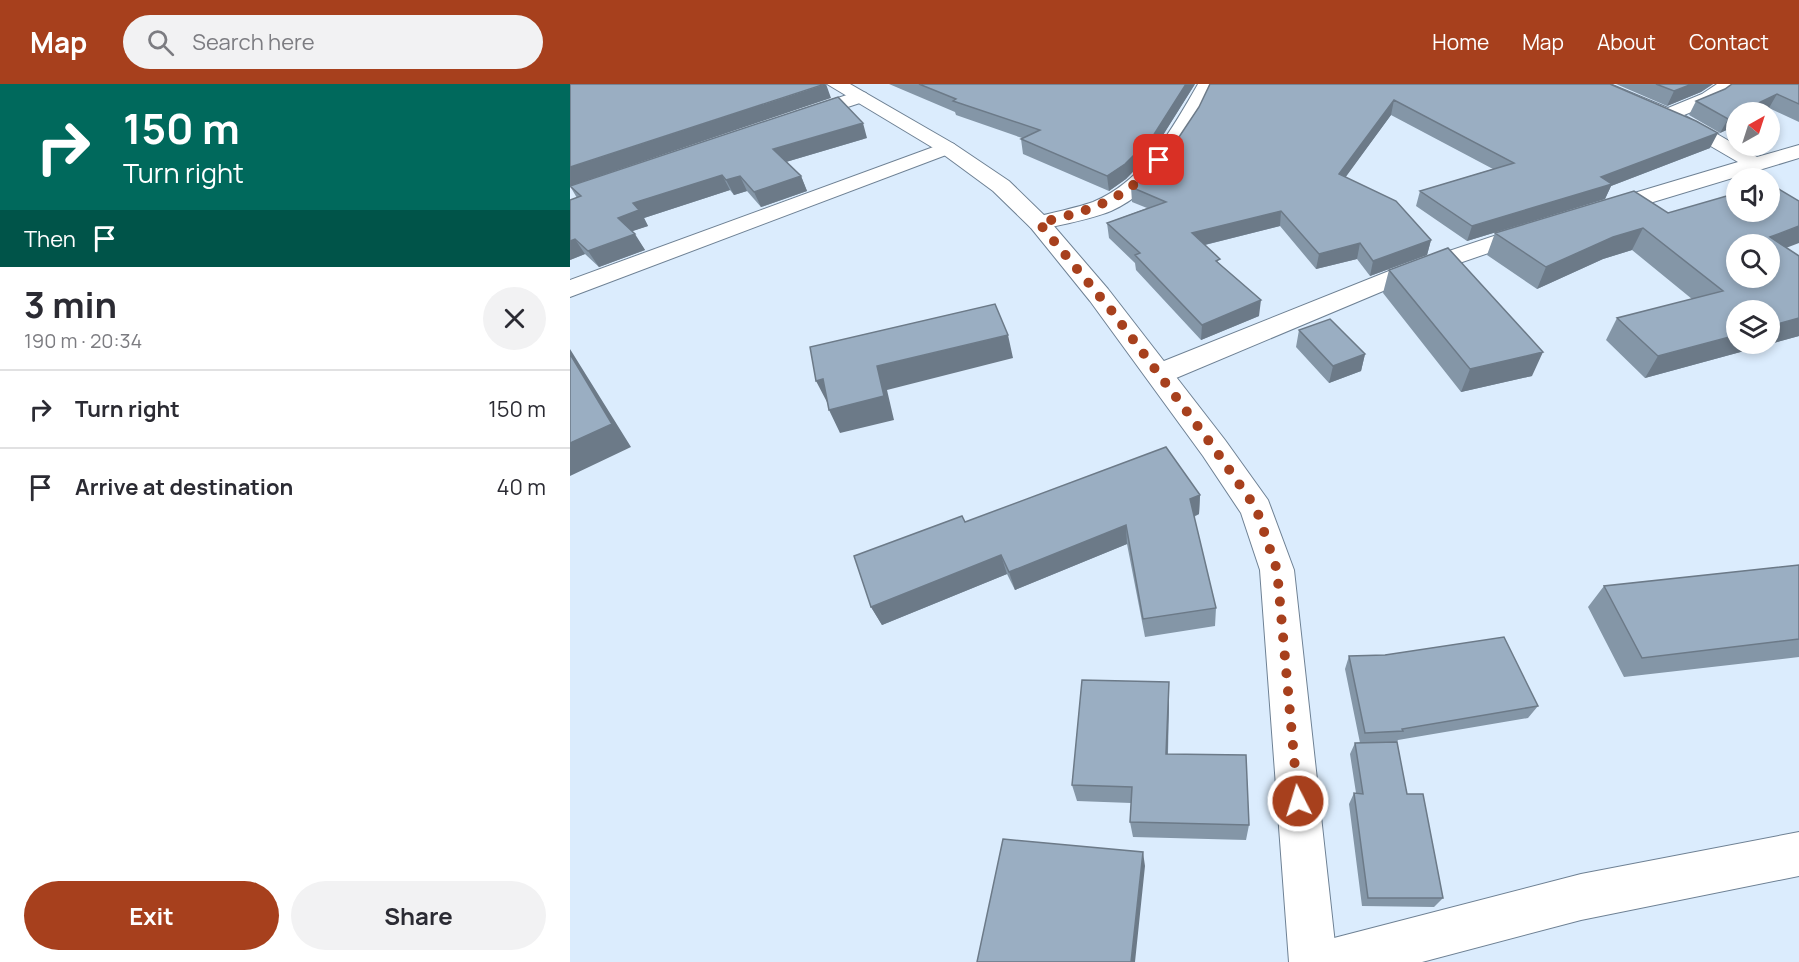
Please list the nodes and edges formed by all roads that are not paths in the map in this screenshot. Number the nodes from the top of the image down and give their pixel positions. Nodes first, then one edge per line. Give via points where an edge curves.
1 (1207, 84) edge
2 (1594, 84) edge
3 (1730, 84) edge
4 (847, 91) edge
5 (1666, 114) junction
6 (781, 123) edge
7 (947, 147) junction
8 (1799, 151) edge
9 (1754, 164) junction
10 (1039, 223) junction
11 (570, 290) edge
12 (1159, 374) junction
13 (1799, 854) edge
14 (1313, 962) edge
15 (1334, 962) edge

1 - 10 street via 1174,142 1137,184 1120,197 1088,211
2 - 5 street
3 - 5 street via 1709,98
4 - 6 street
4 - 7 street
5 - 9 street
7 - 10 street via 1001,186
7 - 11 street
8 - 9 street
9 - 12 street via 1566,220 1398,276
10 - 12 street
12 - 14 street via 1256,508 1277,570
13 - 15 street via 1581,897

